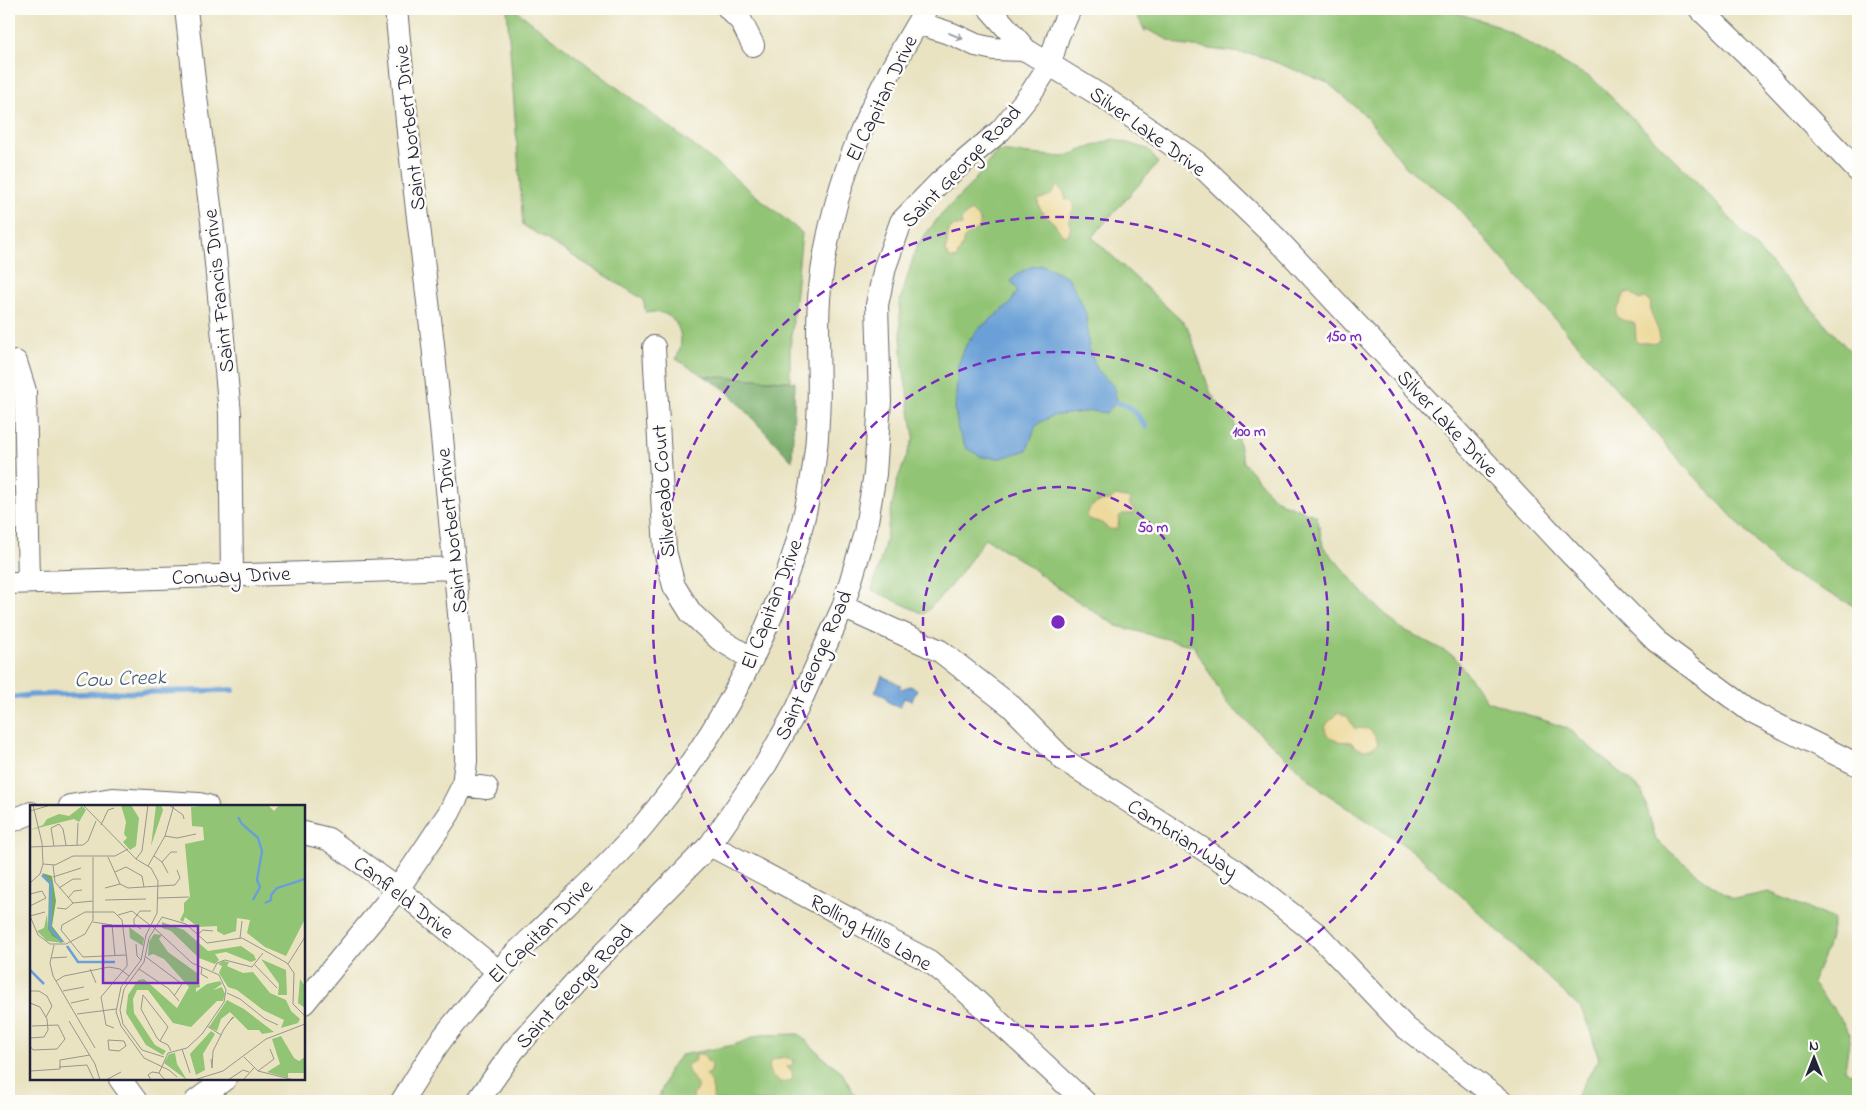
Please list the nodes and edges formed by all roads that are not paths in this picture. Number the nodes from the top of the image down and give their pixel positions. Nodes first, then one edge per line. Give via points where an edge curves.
1 (186, 9) edge
2 (396, 9) edge
3 (729, 9) edge
4 (990, 9) edge
5 (1070, 9) edge
6 (1700, 9) edge
7 (922, 16) edge
8 (753, 45) dead end
9 (1026, 50) junction
10 (1050, 64) junction
11 (1855, 162) edge
12 (654, 347) dead end
13 (16, 362) dead end
14 (454, 568) junction
15 (232, 574) junction
16 (19, 582) edge
17 (843, 607) junction
18 (752, 659) junction
19 (1858, 765) edge
20 (462, 785) junction
21 (486, 788) dead end
22 (76, 805) edge
23 (203, 805) edge
24 (30, 813) edge
25 (9, 822) edge
26 (305, 833) edge
27 (710, 845) junction
28 (398, 889) junction
29 (499, 972) junction
30 (305, 1002) edge
31 (121, 1080) edge
32 (224, 1080) edge
33 (136, 1101) edge
34 (196, 1101) edge
35 (402, 1101) edge
36 (478, 1101) edge
37 (1084, 1101) edge
38 (1501, 1101) edge

1 - 15 street, Saint Francis Drive via 212,221 230,414
2 - 14 street, Saint Norbert Drive
3 - 8 street via 741,21
4 - 9 street
5 - 10 street, Saint George Road
6 - 11 street
7 -> 9 street via 976,45
7 - 18 street, El Capitan Drive via 874,102 843,174 824,252 819,291 818,420 811,481 795,551
9 - 10 street, Silver Lake Drive
10 - 17 street, Saint George Road via 1001,130 940,182 901,222 885,267 877,305 880,401 875,474 865,533
10 - 19 street, Silver Lake Drive via 1198,162 1276,239 1656,641 1753,714
12 - 18 street, Silverado Court via 664,551 674,586 691,613 719,639
13 - 16 street via 25,391
14 - 15 street, Conway Drive
14 - 20 street, Saint Norbert Drive via 465,676 466,761
15 - 16 street, Conway Drive
17 - 27 street, Saint George Road via 797,709 766,764
17 - 38 street, Cambrian Way via 940,651 1011,706 1064,760 1234,869 1318,935 1406,1028
18 - 29 street, El Capitan Drive via 709,734 641,828
20 - 21 street
20 - 28 street, Saint Norbert Drive
22 - 23 street via 112,799
24 - 25 street
26 - 28 street, Canfield Drive via 328,840
27 - 36 street, Saint George Road via 578,979 513,1051
27 - 37 street, Rolling Hills Lane via 929,961
28 - 29 street, Canfield Drive
28 - 30 street, Saint Norbert Drive
29 - 35 street, El Capitan Drive via 440,1042
31 - 33 street
32 - 34 street

